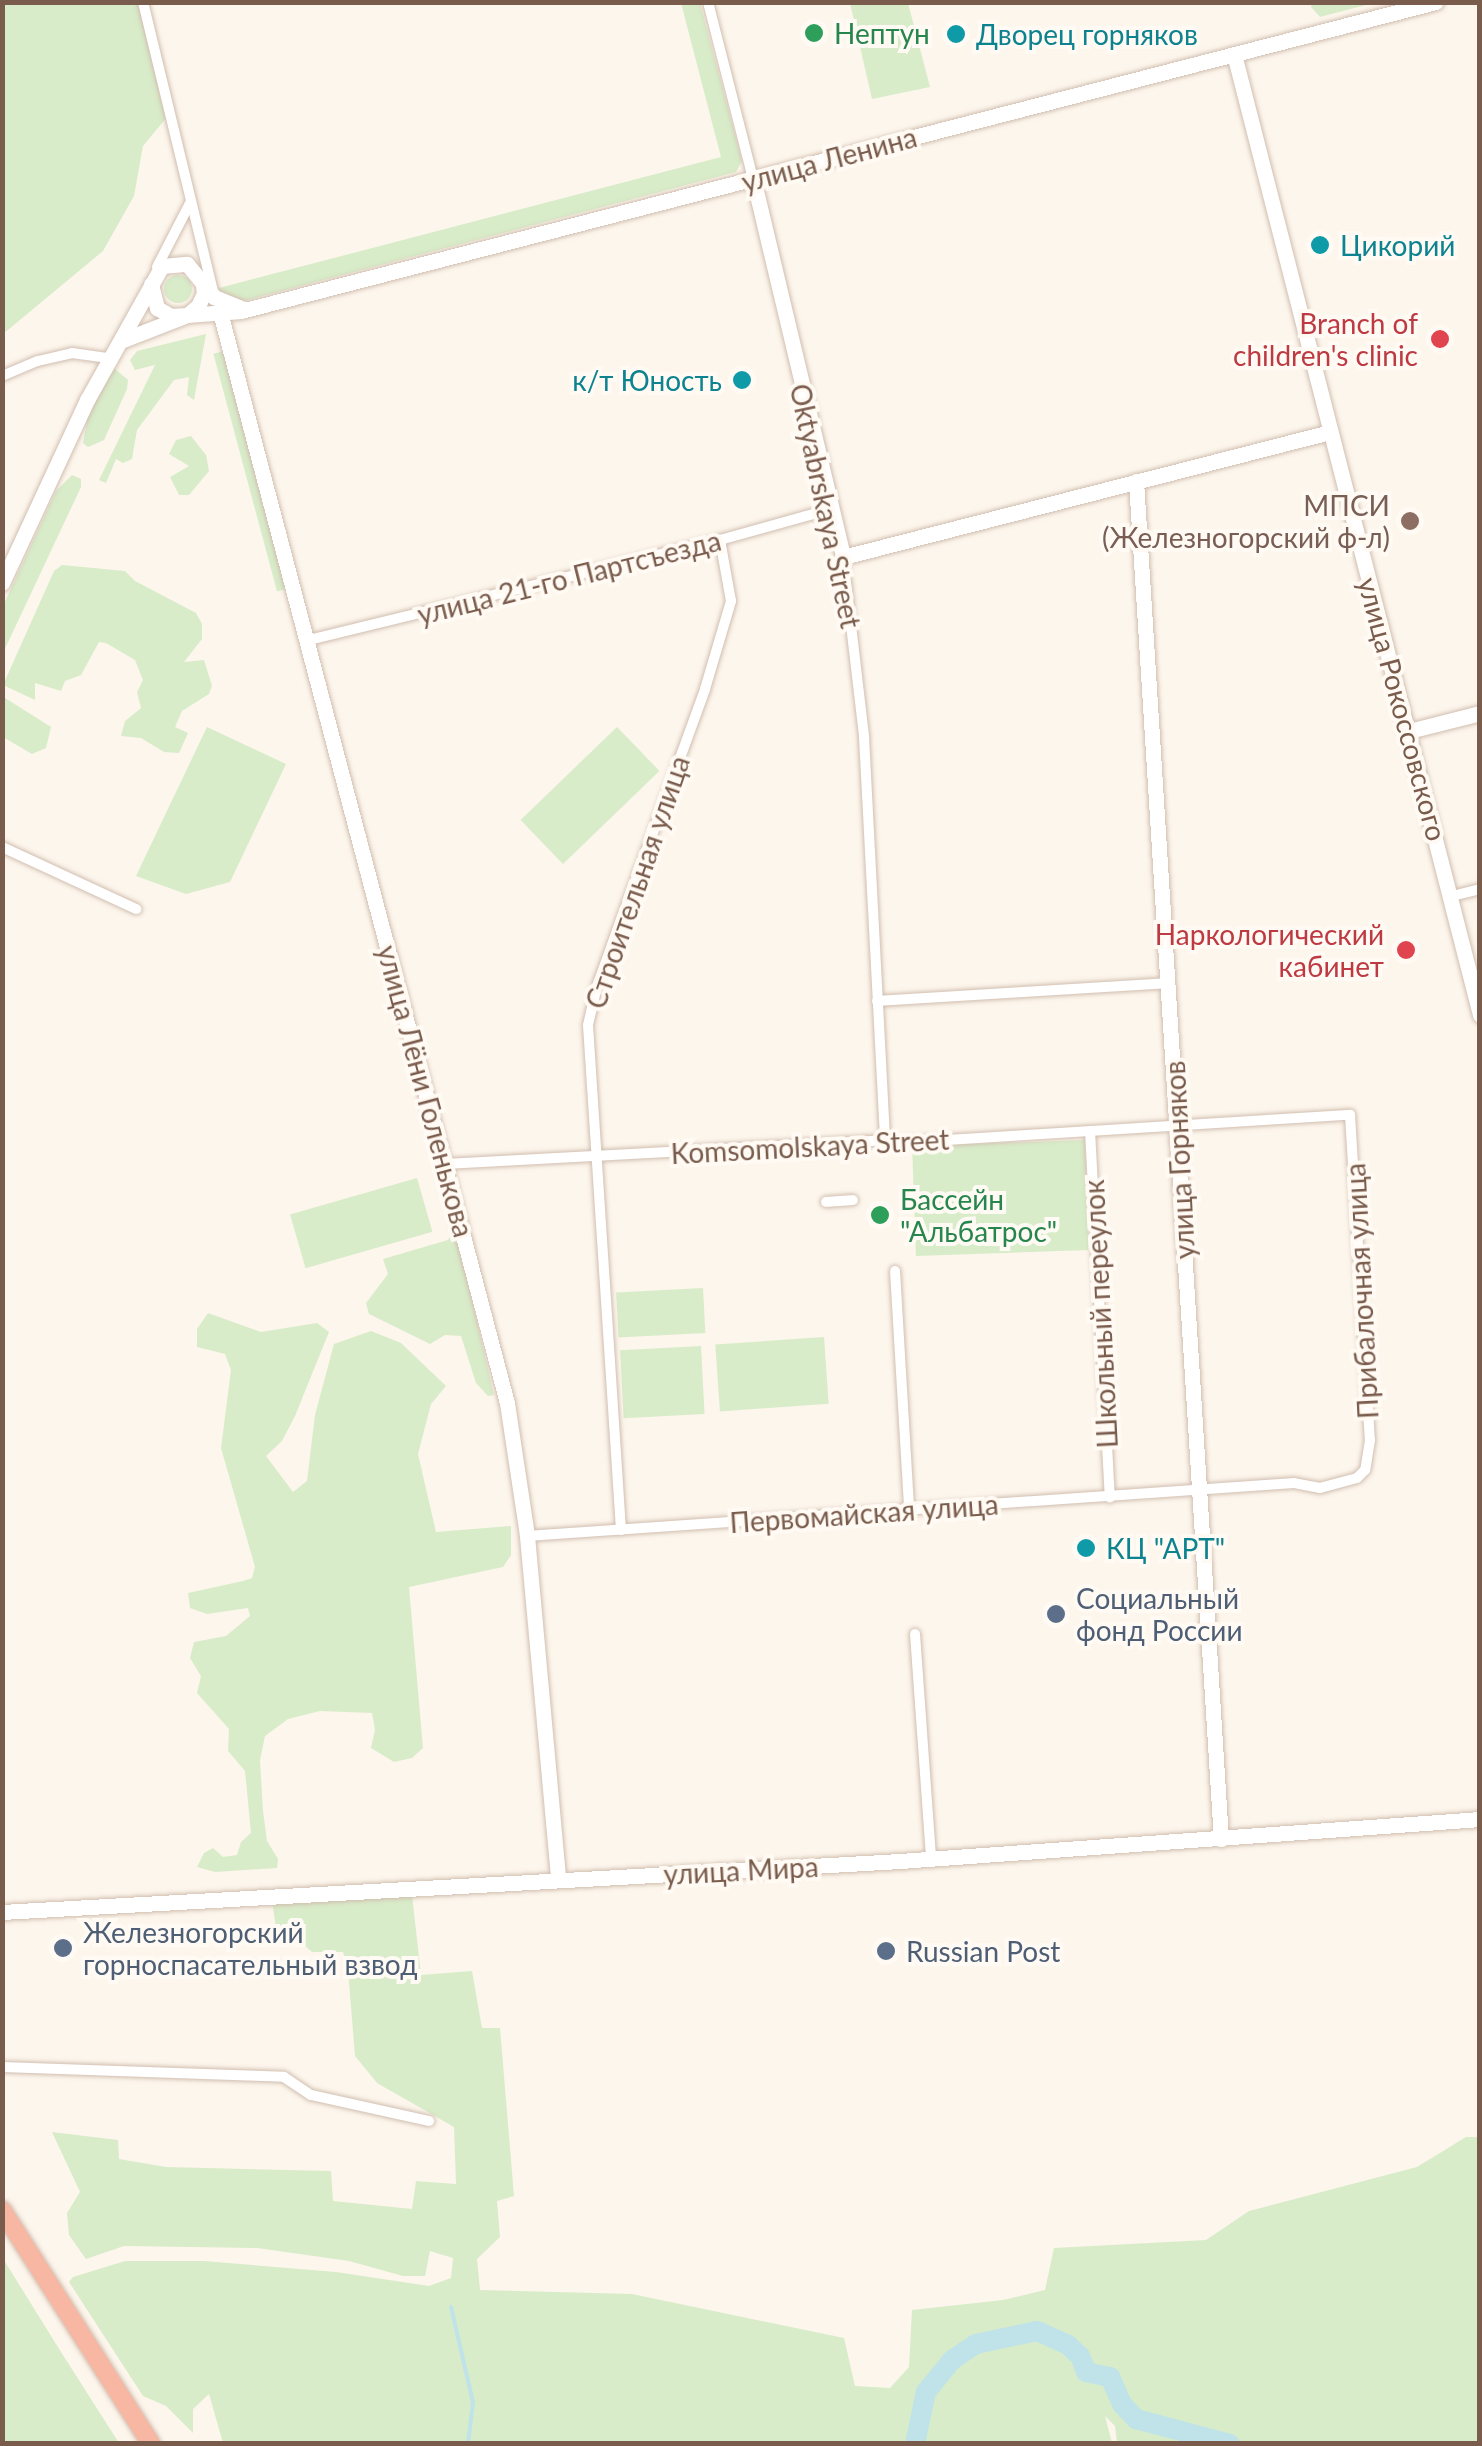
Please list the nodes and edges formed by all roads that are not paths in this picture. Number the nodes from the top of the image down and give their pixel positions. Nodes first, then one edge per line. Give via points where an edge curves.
1 (143, 2) edge
2 (708, 2) edge
3 (1436, 2) edge
4 (1234, 54) junction
5 (752, 178) junction
6 (191, 197) junction
7 (152, 278) junction
8 (202, 278) junction
9 (214, 297) junction
10 (248, 309) junction
11 (187, 315) junction
12 (222, 316) junction
13 (123, 340) junction
14 (109, 358) junction
15 (2, 376) edge
16 (1330, 432) junction
17 (1136, 481) junction
18 (831, 508) junction
19 (720, 540) junction
20 (843, 556) junction
21 (2, 583) edge
22 (306, 641) junction
23 (1480, 713) edge
24 (1408, 732) junction
25 (2, 847) edge
26 (1480, 889) edge
27 (1452, 896) junction
28 (136, 908) dead end
29 (1169, 983) junction
30 (877, 1001) junction
31 (1480, 1015) edge
32 (1176, 1125) junction
33 (1090, 1130) junction
34 (885, 1140) junction
35 (598, 1156) junction
36 (445, 1164) junction
37 (853, 1200) dead end
38 (826, 1202) dead end
39 (895, 1272) dead end
40 (1200, 1490) junction
41 (1110, 1497) junction
42 (908, 1509) junction
43 (621, 1530) junction
44 (527, 1536) junction
45 (915, 1634) dead end
46 (1480, 1818) edge
47 (1222, 1839) junction
48 (931, 1858) junction
49 (558, 1879) junction
50 (2, 1912) edge
51 (2, 2067) edge
52 (428, 2121) dead end
53 (2, 2210) edge
54 (151, 2444) edge

1 - 6 street
2 - 5 street, Oktyabrskaya Street
3 - 4 main road, улица Ленина
4 - 5 main road, улица Ленина
4 - 16 main road, улица Рокоссовского
5 - 10 main road, улица Ленина
5 - 18 main road, Oktyabrskaya Street
6 - 7 street
6 - 9 street
7 - 8 main road via 177,262
7 - 11 main road via 157,308
7 - 13 main road
8 - 9 main road
8 - 11 main road via 204,292
9 - 10 main road
9 - 12 street
10 - 12 main road, улица Ленина
11 - 12 main road, улица Ленина
11 - 13 main road
12 - 22 main road, улица Лёни Голенькова
13 - 14 main road
14 - 15 street via 72,353
14 - 21 main road
16 - 17 main road
16 - 24 main road, улица Рокоссовского
17 - 20 main road
17 - 29 main road, улица Горняков
18 - 19 street, улица 21-го Партсъезда
18 - 20 main road, Oktyabrskaya Street
19 - 22 street, улица 21-го Партсъезда
19 - 35 street, Строительная улица via 731,601 588,1026
20 - 30 street, Oktyabrskaya Street via 864,737
22 - 36 main road, улица Лёни Голенькова
23 - 24 main road
24 - 27 main road, улица Рокоссовского
25 - 28 street
26 - 27 street
27 - 31 main road, улица Рокоссовского
29 - 30 street
29 - 32 main road, улица Горняков
30 - 34 street, Oktyabrskaya Street
32 - 33 street, Komsomolskaya Street
32 - 40 main road, улица Горняков
32 - 40 street, Прибалочная улица via 1350,1115 1352,1131 1370,1440 1365,1470 1337,1486
33 - 34 street, Komsomolskaya Street
33 - 41 street, Школьный переулок
34 - 35 street, Komsomolskaya Street
35 - 36 street, Komsomolskaya Street
35 - 43 street, Строительная улица
36 - 44 main road, улица Лёни Голенькова via 507,1403
37 - 38 street
39 - 42 street
40 - 41 street, Первомайская улица
40 - 47 main road, улица Горняков
41 - 42 street, Первомайская улица
42 - 43 street, Первомайская улица
43 - 44 street, Первомайская улица
44 - 49 main road, улица Лёни Голенькова
45 - 48 street
46 - 47 main road, улица Мира
47 - 48 main road, улица Мира
48 - 49 main road, улица Мира
49 - 50 main road, улица Мира
51 - 52 street via 284,2077 311,2095
53 - 54 highway

